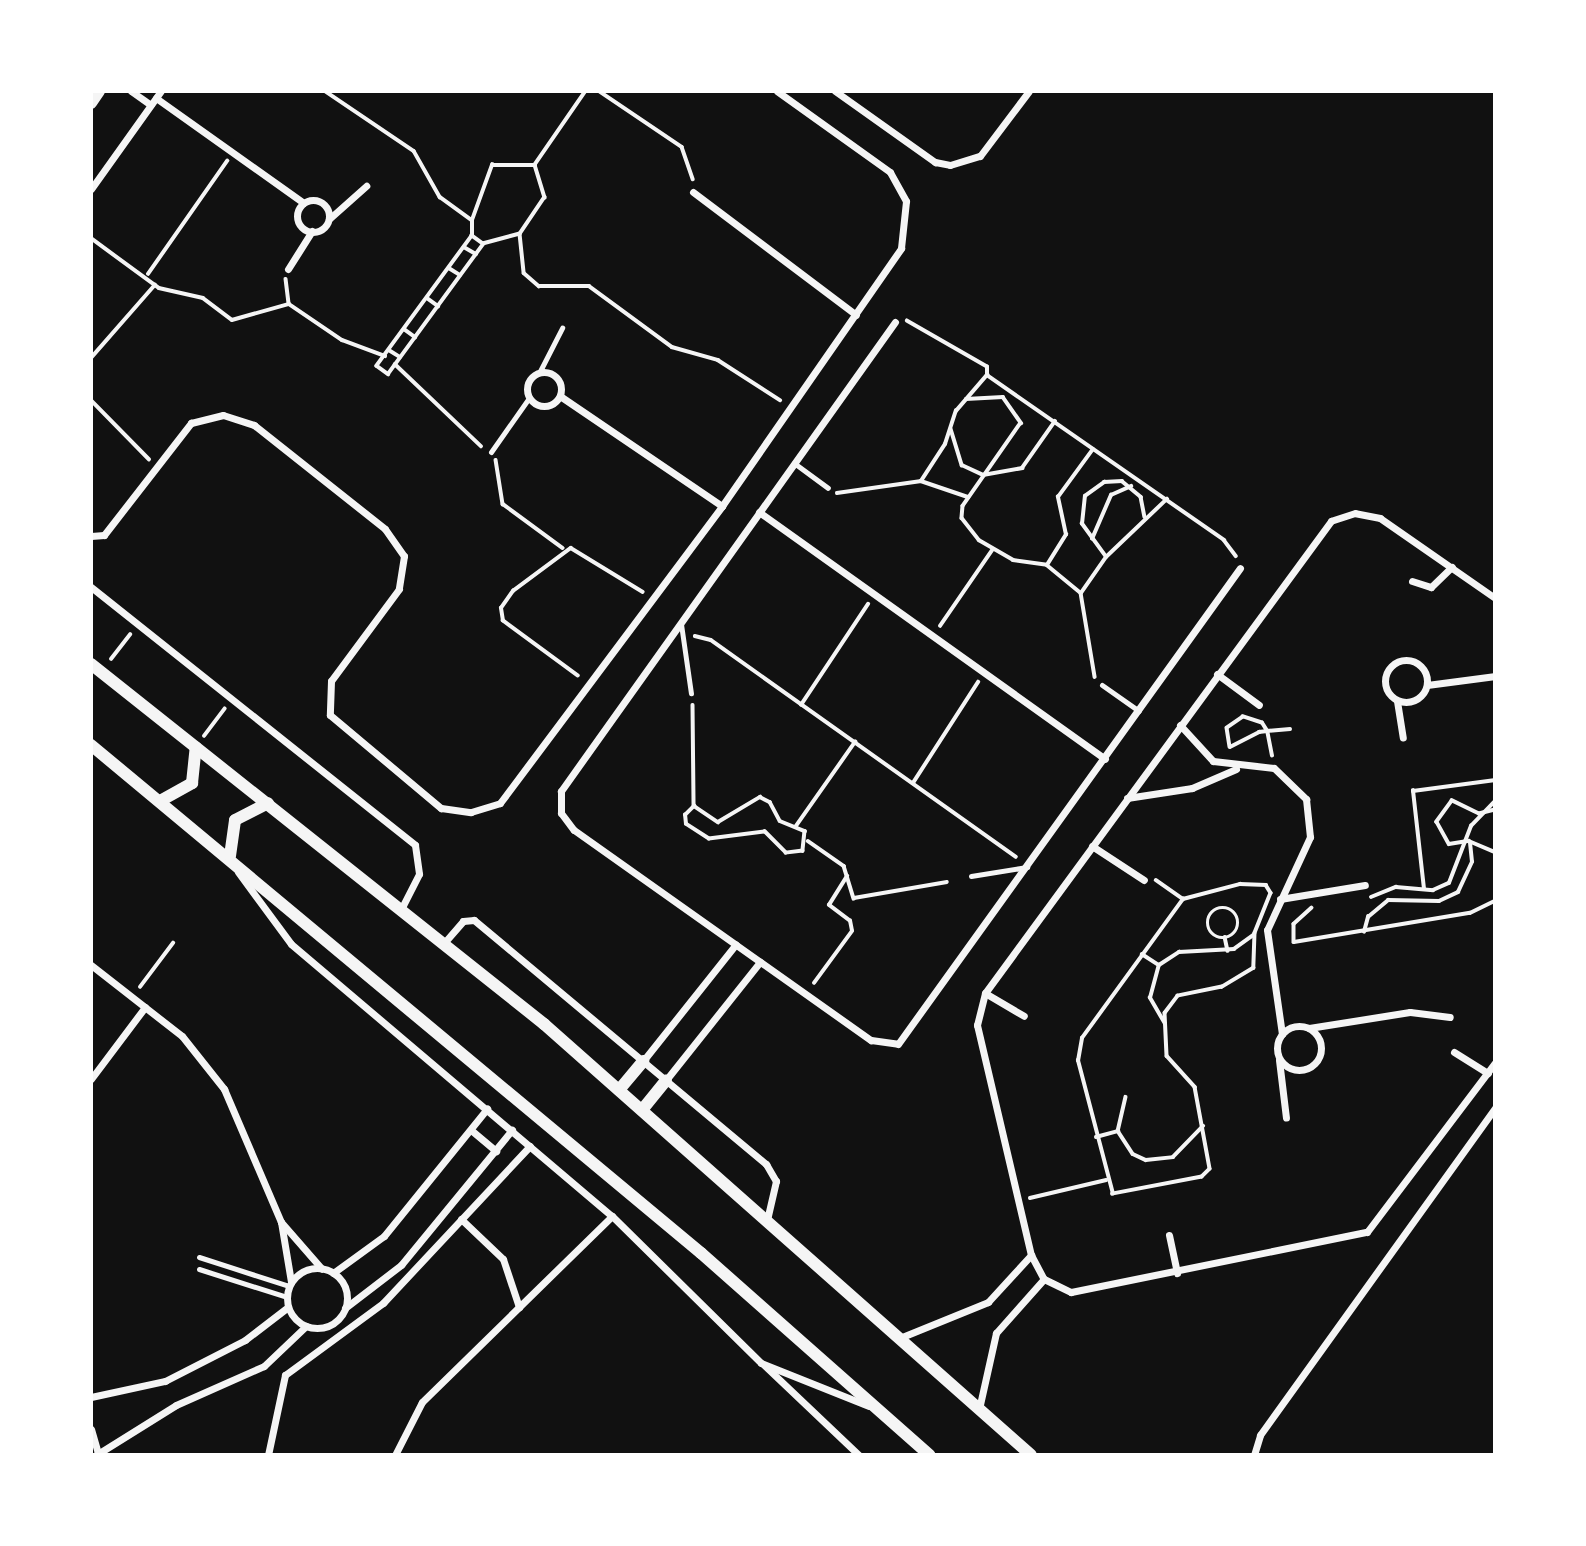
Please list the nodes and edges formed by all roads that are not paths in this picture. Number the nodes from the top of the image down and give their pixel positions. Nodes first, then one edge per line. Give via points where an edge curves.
1 (99, 91) edge
2 (131, 91) edge
3 (161, 91) edge
4 (777, 91) edge
5 (835, 91) edge
6 (1029, 91) edge
7 (153, 102) junction
8 (91, 103) edge
9 (366, 186) dead end
10 (91, 189) edge
11 (693, 192) road end
12 (304, 203) junction
13 (329, 219) junction
14 (312, 232) junction
15 (288, 270) road end
16 (856, 315) junction
17 (895, 322) road end
18 (562, 328) dead end
19 (539, 373) junction
20 (560, 396) junction
21 (529, 398) junction
22 (492, 452) road end
23 (794, 463) junction
24 (828, 488) dead end
25 (722, 506) junction
26 (759, 512) junction
27 (91, 536) edge
28 (1452, 567) junction
29 (1241, 568) road end
30 (1412, 581) dead end
31 (91, 587) edge
32 (1495, 598) edge
33 (681, 622) junction
34 (96, 668) edge
35 (1217, 674) junction
36 (1495, 676) edge
37 (1102, 685) dead end
38 (1427, 685) junction
39 (691, 693) dead end
40 (1397, 701) junction
41 (1259, 705) dead end
42 (1139, 710) junction
43 (1180, 725) junction
44 (1403, 738) dead end
45 (91, 745) edge
46 (196, 747) junction
47 (1105, 760) junction
48 (1237, 768) junction
49 (1127, 798) junction
50 (160, 801) junction
51 (268, 803) junction
52 (1092, 846) junction
53 (230, 856) junction
54 (1030, 866) junction
55 (971, 876) dead end
56 (1144, 880) dead end
57 (1365, 885) dead end
58 (1280, 899) junction
59 (402, 908) junction
60 (444, 943) junction
61 (736, 944) junction
62 (760, 962) junction
63 (91, 965) edge
64 (985, 993) junction
65 (145, 1007) junction
66 (1024, 1017) dead end
67 (1450, 1017) dead end
68 (1310, 1028) junction
69 (1282, 1034) junction
70 (1454, 1052) dead end
71 (1279, 1056) junction
72 (643, 1061) junction
73 (1495, 1063) edge
74 (1488, 1073) junction
75 (91, 1079) edge
76 (666, 1080) junction
77 (619, 1090) junction
78 (1495, 1108) edge
79 (487, 1109) junction
80 (642, 1110) junction
81 (1286, 1118) dead end
82 (471, 1130) junction
83 (512, 1130) junction
84 (530, 1146) junction
85 (496, 1152) junction
86 (612, 1216) junction
87 (461, 1219) junction
88 (767, 1219) junction
89 (281, 1222) junction
90 (1170, 1235) dead end
91 (1031, 1255) junction
92 (199, 1257) dead end
93 (199, 1269) dead end
94 (322, 1269) junction
95 (333, 1273) junction
96 (1177, 1273) junction
97 (1044, 1279) junction
98 (290, 1284) junction
99 (287, 1297) junction
100 (288, 1307) junction
101 (519, 1307) junction
102 (345, 1308) junction
103 (306, 1326) junction
104 (902, 1337) junction
105 (761, 1363) junction
106 (91, 1397) edge
107 (979, 1409) junction
108 (879, 1411) junction
109 (91, 1429) edge
110 (97, 1454) edge
111 (268, 1455) edge
112 (395, 1455) edge
113 (859, 1455) edge
114 (929, 1455) edge
115 (1031, 1455) edge
116 (1254, 1455) edge

1 - 8 street
2 - 7 street
3 - 7 street
4 - 16 street via 890,172 906,201 901,248
5 - 6 street via 935,162 950,165 980,156
7 - 10 street
7 - 12 street
9 - 13 street
11 - 16 street
12 - 13 street via 325,205
12 - 14 street via 300,223
13 - 14 street
14 - 15 street
16 - 25 street
17 - 23 street
18 - 19 lane
19 - 20 street via 559,381
19 - 21 street via 528,383
20 - 21 street via 541,407
20 - 25 street
21 - 22 lane
23 - 24 lane
23 - 26 street
25 - 27 street via 512,794 471,812 441,808 340,729 327,698 331,681 399,589 405,573 397,541 239,418 206,416 191,423 104,535
26 - 33 street
26 - 47 street
28 - 30 street via 1430,587
28 - 32 street
28 - 35 street via 1380,517 1355,513 1331,521
29 - 42 street
31 - 59 street via 415,845 419,874
33 - 39 lane
33 - 61 street via 561,791 561,813 574,830
34 - 46 street
35 - 41 street
35 - 43 street
36 - 38 street
37 - 42 lane
38 - 40 street via 1413,702
38 - 40 street via 1420,665 1399,661 1385,677
40 - 44 street
42 - 47 street
43 - 48 street via 1213,761
43 - 49 street
45 - 50 street
46 - 50 street via 192,783
46 - 51 street
47 - 54 street
48 - 49 street via 1192,788
48 - 58 street via 1274,768 1297,784 1310,816 1304,856
49 - 52 street
50 - 53 street
51 - 53 street via 235,820
51 - 59 street
52 - 56 street
52 - 64 street
53 - 79 street via 291,944
53 - 108 street
54 - 55 lane
54 - 62 street via 898,1044 871,1040
57 - 58 street
58 - 69 street via 1267,938
59 - 60 street
60 - 72 street via 463,921 474,920
60 - 77 street
61 - 62 street
61 - 72 street
62 - 76 street
63 - 65 street
64 - 66 street
64 - 91 street via 979,1041 1014,1202
65 - 75 street
65 - 89 street via 182,1036 224,1089
67 - 68 street via 1410,1012
68 - 69 street via 1295,1026
68 - 71 street via 1320,1040 1316,1061 1296,1069
69 - 71 street
70 - 74 street
71 - 81 street
72 - 76 street
72 - 77 street
73 - 74 street
74 - 96 street via 1367,1232
76 - 80 street
76 - 88 street via 766,1164 776,1181
77 - 80 street
78 - 116 street via 1260,1434
79 - 82 street
79 - 83 street
80 - 88 street
82 - 85 street
82 - 95 street via 371,1250
83 - 84 street
83 - 85 street
84 - 86 street
84 - 87 street
85 - 102 street via 401,1265
86 - 101 street
86 - 105 street
87 - 101 street via 503,1259
87 - 111 street via 383,1303 285,1375
88 - 104 street
89 - 94 street
89 - 98 street
90 - 96 street
91 - 97 street
91 - 104 street via 988,1302
92 - 98 lane
93 - 99 lane
94 - 95 street
94 - 98 street via 302,1272
95 - 102 street via 344,1285
96 - 97 street via 1081,1293
97 - 107 street via 996,1333
98 - 99 street
99 - 100 street
100 - 103 street
100 - 106 street via 246,1340 165,1381
101 - 112 street via 422,1402
102 - 103 street via 330,1326
103 - 110 street via 264,1366 176,1405
104 - 107 street
105 - 108 street
105 - 113 street
107 - 115 street
108 - 114 street
109 - 110 street

